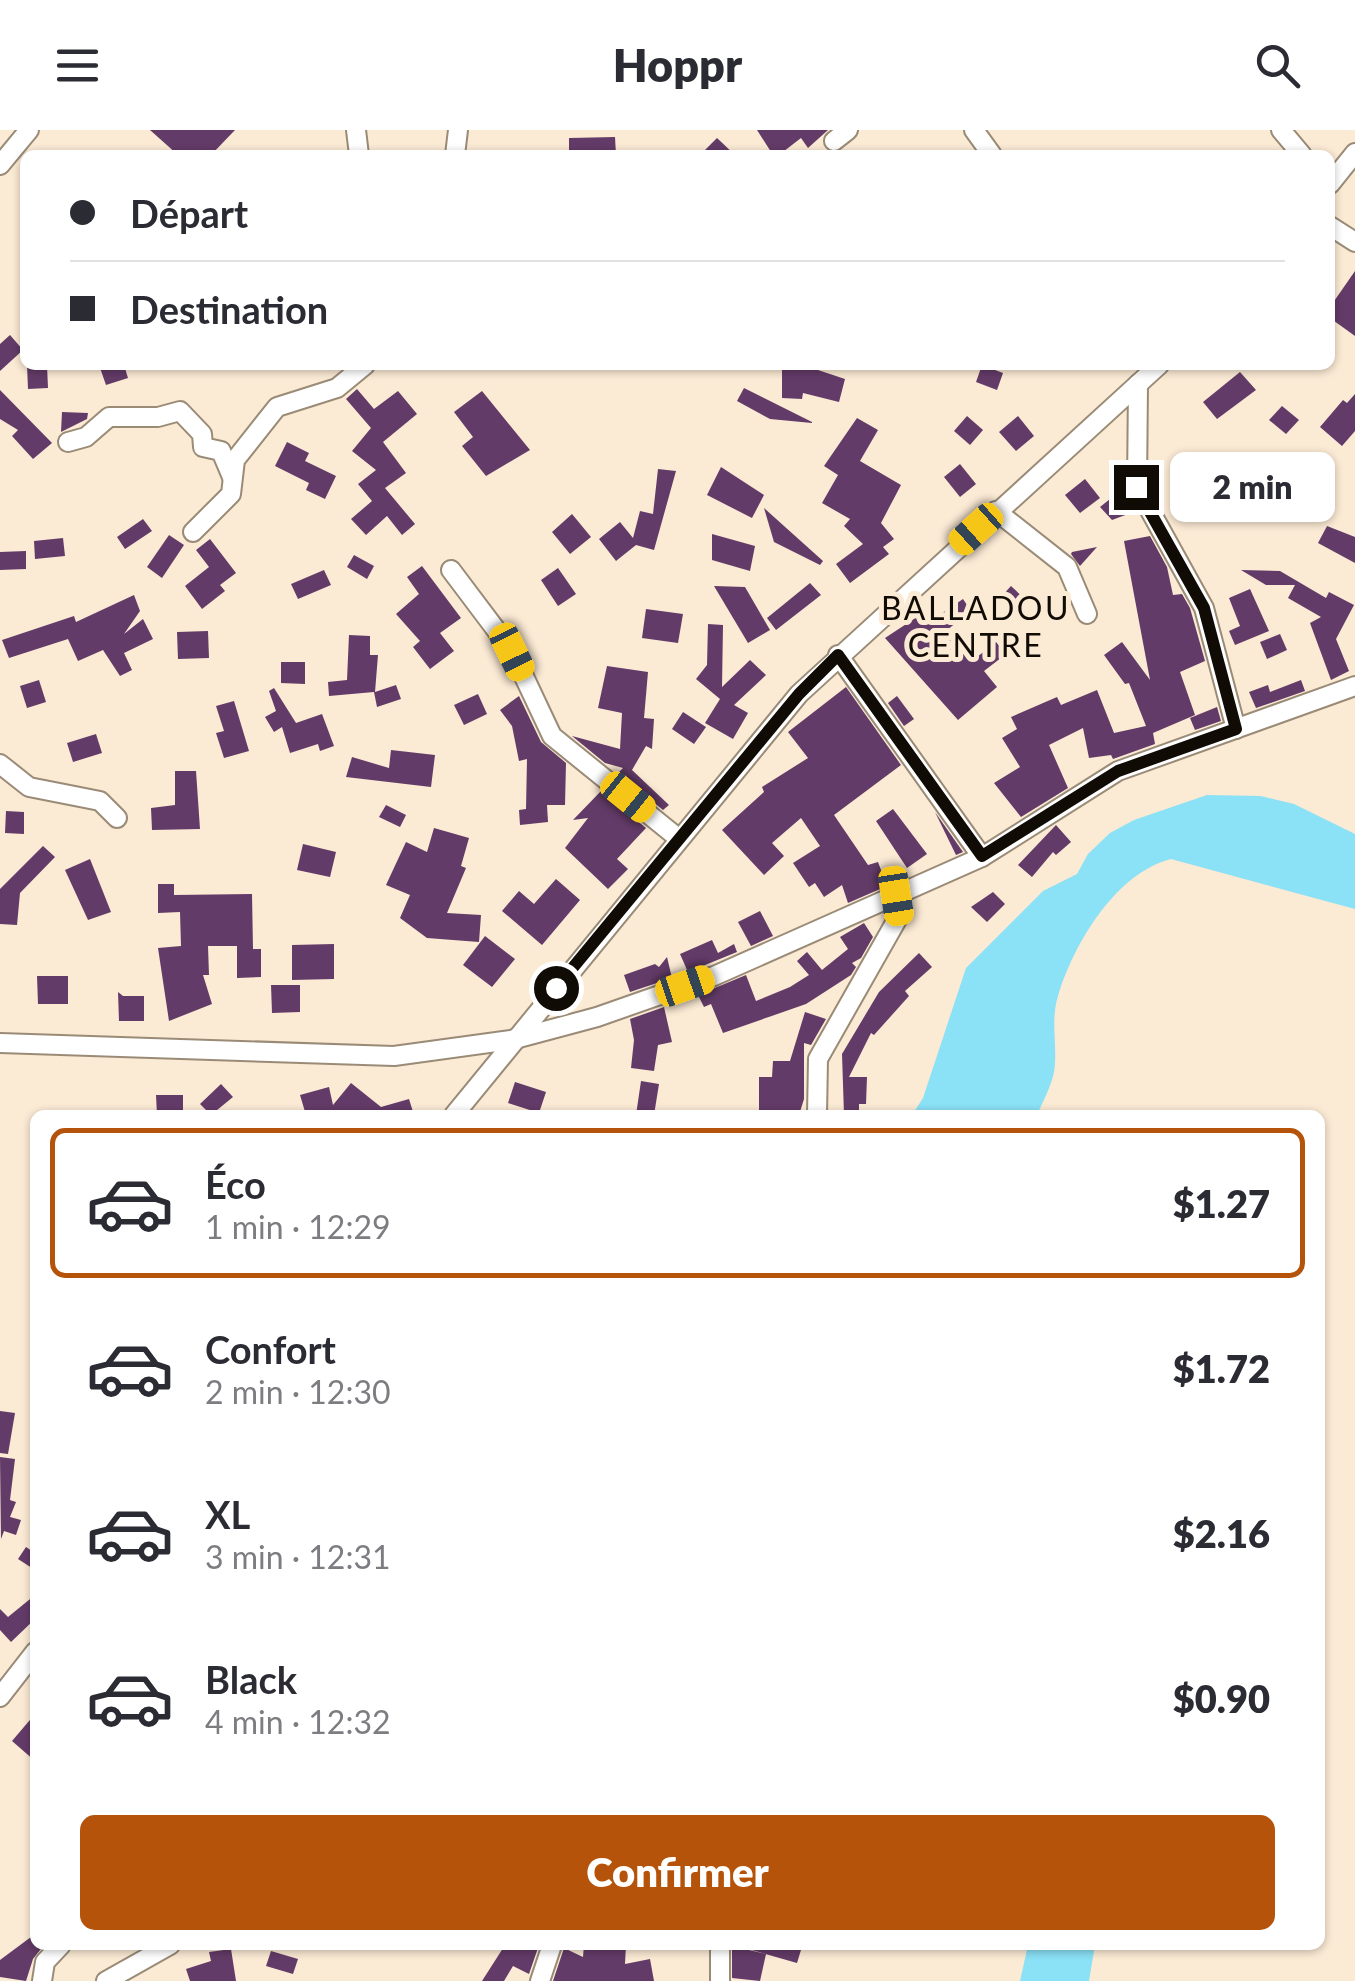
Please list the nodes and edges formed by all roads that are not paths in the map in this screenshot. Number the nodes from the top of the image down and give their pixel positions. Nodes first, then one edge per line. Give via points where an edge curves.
1 (29, 130) edge
2 (1282, 130) edge
3 (1298, 150) edge
4 (1355, 154) edge
5 (0, 165) edge
6 (1335, 178) edge
7 (359, 370) edge
8 (1153, 370) edge
9 (1138, 384) junction
10 (68, 442) dead end
11 (232, 478) junction
12 (996, 511) junction
13 (193, 532) dead end
14 (451, 570) dead end
15 (1087, 614) dead end
16 (838, 655) junction
17 (1355, 686) edge
18 (1236, 729) junction
19 (0, 764) edge
20 (117, 818) dead end
21 (678, 838) junction
22 (982, 856) junction
23 (896, 896) junction
24 (511, 1040) junction
25 (0, 1043) edge
26 (458, 1110) edge
27 (816, 1110) edge
28 (30, 1658) edge
29 (0, 1697) edge
30 (57, 1950) edge
31 (161, 1950) edge
32 (550, 1950) edge
33 (720, 1950) edge
34 (42, 1981) edge
35 (106, 1981) edge
36 (540, 1981) edge
37 (720, 1981) edge

1 - 5 street
2 - 3 street
4 - 6 street
7 - 11 street via 338,388 276,407 235,460
8 - 9 street
9 - 12 street
9 - 18 street via 1136,487 1204,608
10 - 11 street via 86,438 109,417 158,418 180,411 202,434 203,447 220,451
11 - 13 street via 231,494
12 - 15 street via 1066,567
12 - 16 street
14 - 21 street via 512,652 552,736
16 - 21 street
16 - 22 street
17 - 18 street
18 - 22 street via 1118,771
19 - 20 street via 30,786 100,801
21 - 24 street
22 - 23 street
23 - 24 street via 714,976
23 - 27 street via 899,916 818,1059
24 - 25 street via 394,1056
24 - 26 street
28 - 29 street
30 - 34 street
31 - 35 street
32 - 36 street
33 - 37 street

